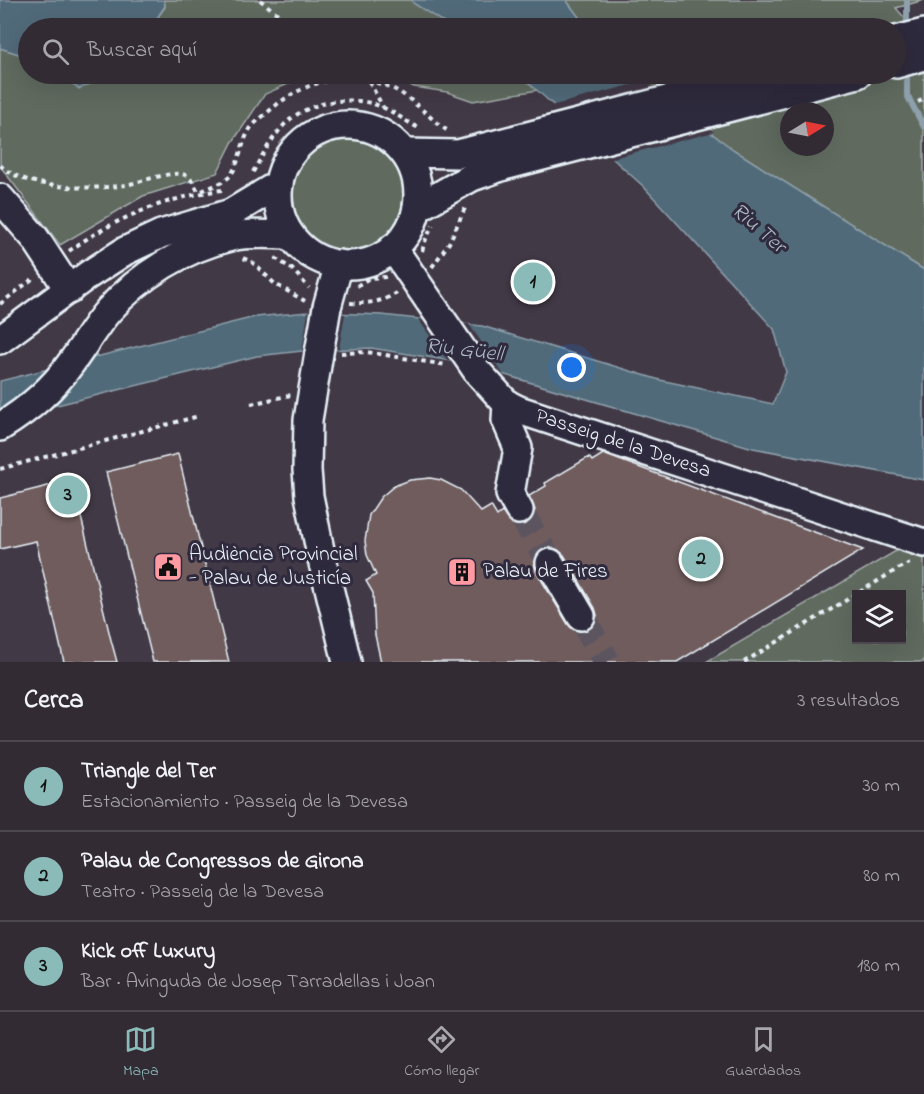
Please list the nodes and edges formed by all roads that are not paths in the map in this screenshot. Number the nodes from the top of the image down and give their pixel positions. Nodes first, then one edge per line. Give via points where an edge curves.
1 (924, 33) edge
2 (906, 38) edge
3 (924, 56) edge
4 (906, 61) edge
5 (734, 84) edge
6 (814, 84) edge
7 (405, 153) junction
8 (501, 155) junction
9 (279, 184) junction
10 (0, 198) edge
11 (428, 213) junction
12 (290, 235) junction
13 (393, 248) junction
14 (339, 264) junction
15 (69, 290) junction
16 (0, 340) edge
17 (507, 404) junction
18 (0, 427) edge
19 (519, 510) tunnel mouth
20 (919, 552) edge
21 (550, 563) tunnel mouth
22 (581, 616) tunnel mouth
23 (342, 661) edge

1 - 2 street
3 - 4 street
5 - 8 street
6 - 8 street
7 - 8 street via 456,146
7 - 9 street via 379,132 365,127 335,127 296,148
7 - 11 street
8 - 11 street via 466,188
9 - 12 street via 279,209
9 - 15 street via 231,213 161,234 125,251
10 - 15 street via 35,238
11 - 13 street
12 - 14 street via 312,255
12 - 18 street via 232,237 190,251 148,275 108,311 71,364 43,395
13 - 14 street via 368,262
13 - 17 street, Passeig de la Devesa via 441,318 465,369
14 - 23 street, bridge via 329,301 326,353 308,420 307,470
15 - 16 street
17 - 19 street via 506,420 519,448 510,494
17 - 20 street, Passeig de la Devesa
21 - 22 street

